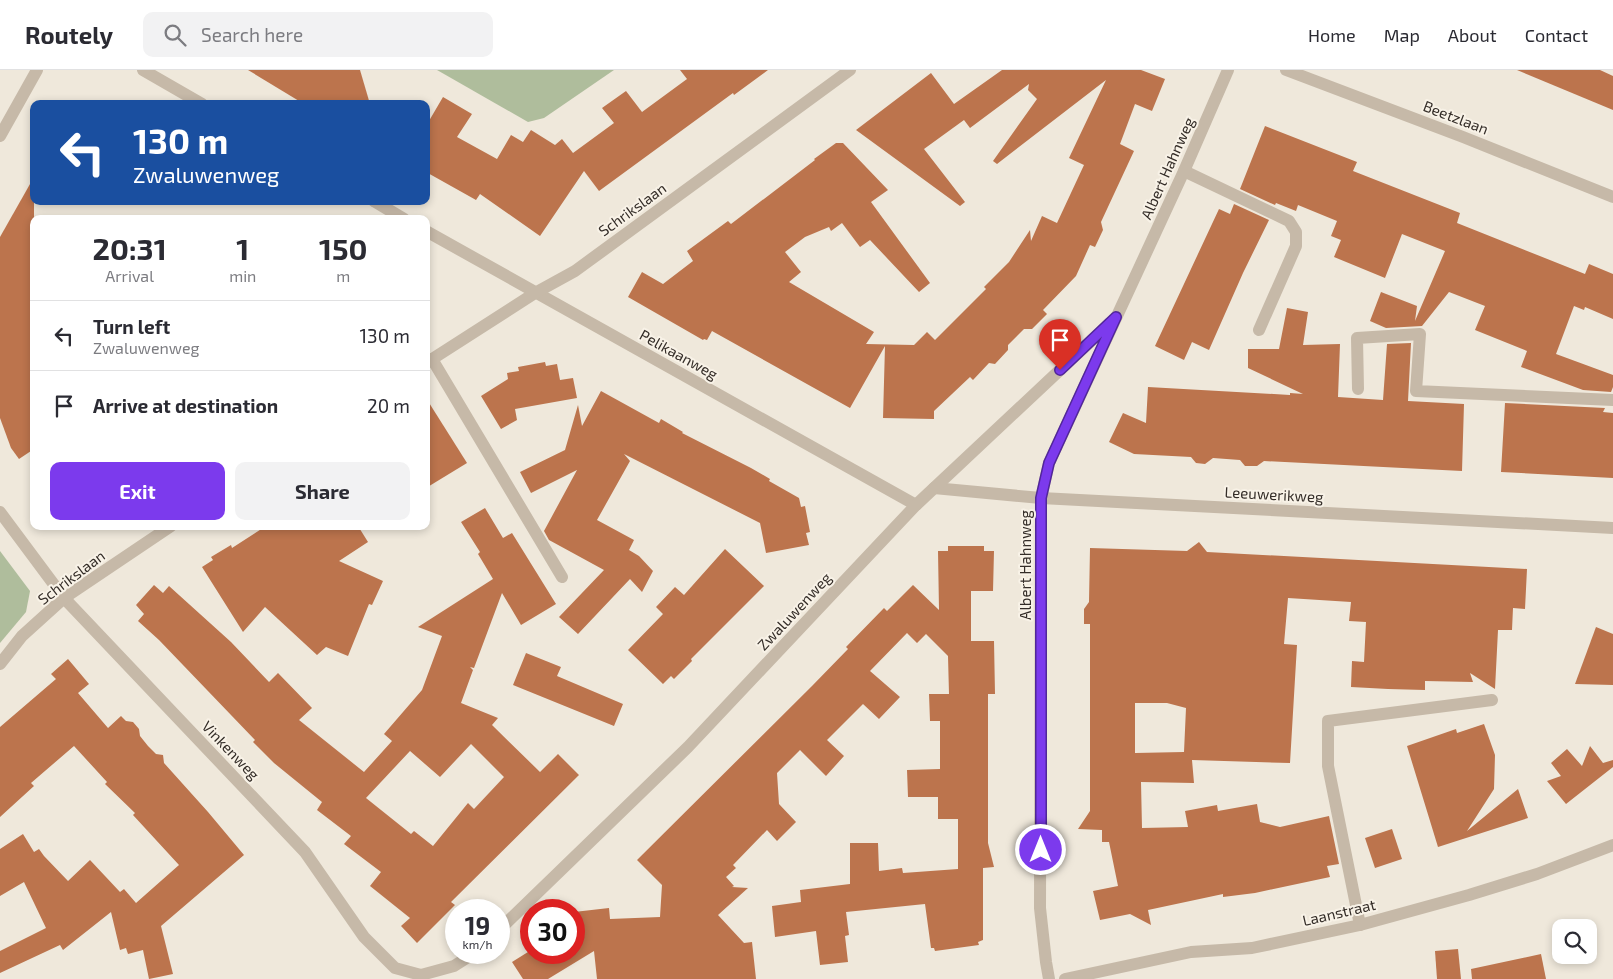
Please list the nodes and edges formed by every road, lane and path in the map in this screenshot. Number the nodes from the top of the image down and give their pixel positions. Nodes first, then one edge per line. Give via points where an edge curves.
1 (37, 70) edge
2 (143, 70) edge
3 (850, 70) edge
4 (1228, 70) edge
5 (1286, 70) edge
6 (195, 100) edge
7 (0, 136) edge
8 (1184, 171) junction
9 (1613, 196) edge
10 (381, 205) edge
11 (397, 215) edge
12 (430, 233) edge
13 (536, 293) junction
14 (1116, 317) junction
15 (1259, 330) dead end
16 (430, 360) edge
17 (430, 363) edge
18 (1358, 389) dead end
19 (1613, 400) edge
20 (934, 488) junction
21 (1041, 498) junction
22 (916, 505) junction
23 (0, 512) edge
24 (1613, 528) edge
25 (164, 530) edge
26 (562, 578) dead end
27 (64, 598) junction
28 (0, 664) edge
29 (1492, 700) dead end
30 (1613, 846) edge
31 (510, 919) edge
32 (1360, 925) junction
33 (457, 964) edge
34 (1049, 979) edge
35 (1065, 979) edge

1 - 7 street
2 - 6 street
3 - 13 street, Schrikslaan via 575,271
4 - 8 street, Albert Hahnweg
5 - 9 street, Beetzlaan
8 - 14 street, Albert Hahnweg
8 - 15 street via 1289,221 1296,232 1296,246
10 - 11 street
12 - 13 street, Pelikaanweg
13 - 16 street, Schrikslaan
13 - 22 street, Pelikaanweg
14 - 20 street, Zwaluwenweg
14 - 21 street, Albert Hahnweg via 1049,463
17 - 26 street
18 - 19 street via 1357,338 1420,334 1416,391
20 - 21 street, Leeuwerikweg
20 - 22 street, Zwaluwenweg
21 - 24 street, Leeuwerikweg
21 - 34 street, Albert Hahnweg via 1040,908
22 - 31 street, Zwaluwenweg via 688,747
23 - 27 street, Vinkenweg
25 - 27 street, Schrikslaan
27 - 28 street, Schrikslaan via 22,636
27 - 33 street, Vinkenweg via 305,852 364,937 395,968 421,975
29 - 32 street via 1328,721 1328,766
30 - 32 street, Laanstraat via 1469,896
32 - 35 street, Laanstraat via 1252,948 1191,952

